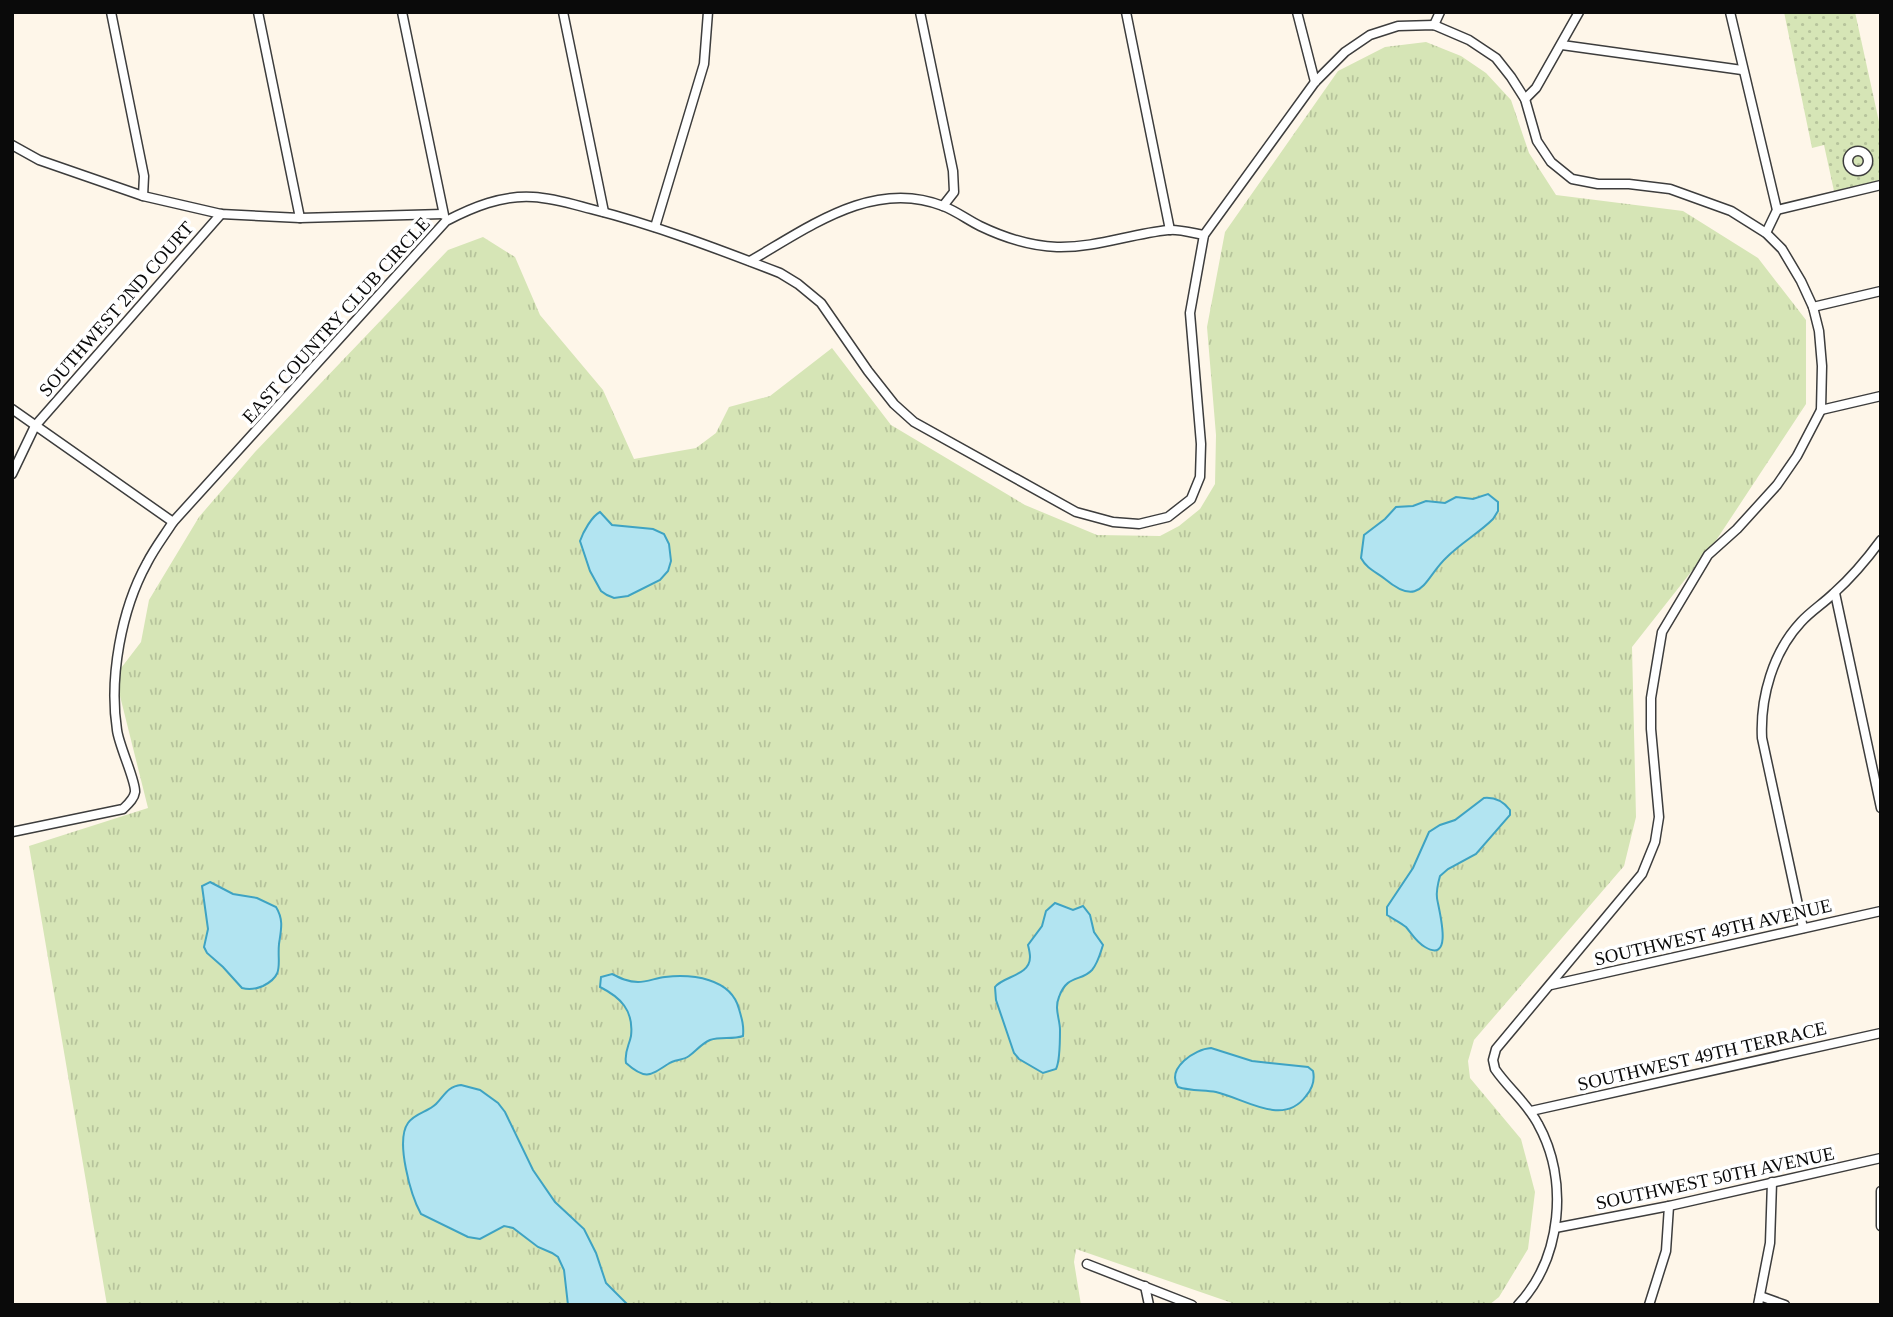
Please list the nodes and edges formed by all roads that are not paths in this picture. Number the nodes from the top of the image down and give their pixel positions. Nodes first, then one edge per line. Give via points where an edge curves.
1 (111, 12) edge
2 (258, 12) edge
3 (402, 12) edge
4 (564, 12) edge
5 (708, 12) edge
6 (920, 12) edge
7 (1126, 12) edge
8 (1297, 12) edge
9 (1440, 12) edge
10 (1579, 12) edge
11 (1730, 12) edge
12 (1434, 25) junction
13 (1562, 45) junction
14 (1742, 70) junction
15 (1315, 82) junction
16 (1525, 99) junction
17 (12, 145) edge
18 (1861, 171) dead end
19 (1881, 186) edge
20 (1865, 189) junction
21 (143, 196) junction
22 (943, 206) junction
23 (1777, 210) junction
24 (604, 212) junction
25 (221, 214) junction
26 (300, 218) junction
27 (445, 218) junction
28 (655, 228) junction
29 (1170, 230) junction
30 (1766, 233) junction
31 (1205, 235) junction
32 (750, 261) junction
33 (1881, 291) edge
34 (1813, 307) junction
35 (1881, 396) edge
36 (12, 409) edge
37 (1821, 410) junction
38 (35, 426) junction
39 (12, 474) edge
40 (173, 523) junction
41 (1881, 540) edge
42 (1835, 593) junction
43 (1881, 808) edge
44 (12, 832) edge
45 (1881, 911) edge
46 (1803, 928) junction
47 (1551, 985) junction
48 (1881, 1033) edge
49 (1531, 1111) junction
50 (1880, 1160) edge
51 (1772, 1182) junction
52 (1881, 1191) edge
53 (1669, 1206) junction
54 (1881, 1226) edge
55 (1555, 1228) junction
56 (1087, 1264) dead end
57 (1145, 1286) junction
58 (1759, 1301) edge
59 (1149, 1305) edge
60 (1192, 1305) edge
61 (1518, 1305) edge
62 (1649, 1305) edge
63 (1785, 1305) edge

1 - 21 street via 144,176
2 - 26 street
3 - 27 street
4 - 24 street
5 - 28 street via 704,64
6 - 22 street via 953,171 954,192
7 - 29 street
8 - 15 street
9 - 12 street
10 - 13 street
11 - 14 street
12 - 15 street, EAST COUNTRY CLUB CIRCLE via 1398,26 1370,34
12 - 16 street, EAST COUNTRY CLUB CIRCLE via 1496,58
13 - 14 street
13 - 16 street
14 - 23 street
15 - 31 street, EAST COUNTRY CLUB CIRCLE
16 - 30 street, EAST COUNTRY CLUB CIRCLE via 1537,141 1551,162 1572,179 1670,189 1731,211
17 - 21 street via 39,160
18 - 20 street
19 - 20 street
20 - 23 street
21 - 25 street
22 - 29 street via 1018,242 1057,247
22 - 32 street via 921,200 873,199 846,208
23 - 30 street
24 - 27 street, EAST COUNTRY CLUB CIRCLE via 533,197 502,198
24 - 28 street, EAST COUNTRY CLUB CIRCLE
25 - 26 street
25 - 38 street, SOUTHWEST 2ND COURT
26 - 27 street
27 - 40 street, EAST COUNTRY CLUB CIRCLE
28 - 32 street, EAST COUNTRY CLUB CIRCLE
29 - 31 street
30 - 34 street, EAST COUNTRY CLUB CIRCLE via 1782,249
31 - 32 street, EAST COUNTRY CLUB CIRCLE via 1190,313 1200,477 1191,499 1168,517 1139,524 1076,512 914,422 868,371 821,303 799,284
33 - 34 street
34 - 37 street, EAST COUNTRY CLUB CIRCLE via 1822,366
35 - 37 street
36 - 38 street
37 - 47 street via 1777,485 1709,555 1662,632 1651,698 1659,817 1655,842 1630,891
38 - 39 street, SOUTHWEST 2ND COURT
38 - 40 street
40 - 44 street, EAST COUNTRY CLUB CIRCLE via 146,565 117,652 117,732 135,791 131,801 123,809
41 - 42 street
42 - 43 street
42 - 46 street via 1801,622 1778,656 1761,717
45 - 46 street, SOUTHWEST 49TH AVENUE
46 - 47 street, SOUTHWEST 49TH AVENUE
47 - 49 street via 1496,1049 1493,1060 1500,1077
48 - 49 street, SOUTHWEST 49TH TERRACE
49 - 55 street via 1555,1176
50 - 51 street, SOUTHWEST 50TH AVENUE
51 - 53 street, SOUTHWEST 50TH AVENUE
51 - 58 street via 1770,1243
52 - 54 street
53 - 55 street, SOUTHWEST 50TH AVENUE
53 - 62 street via 1666,1251
55 - 61 street via 1546,1260
56 - 57 street
57 - 59 street
57 - 60 street
58 - 63 street

